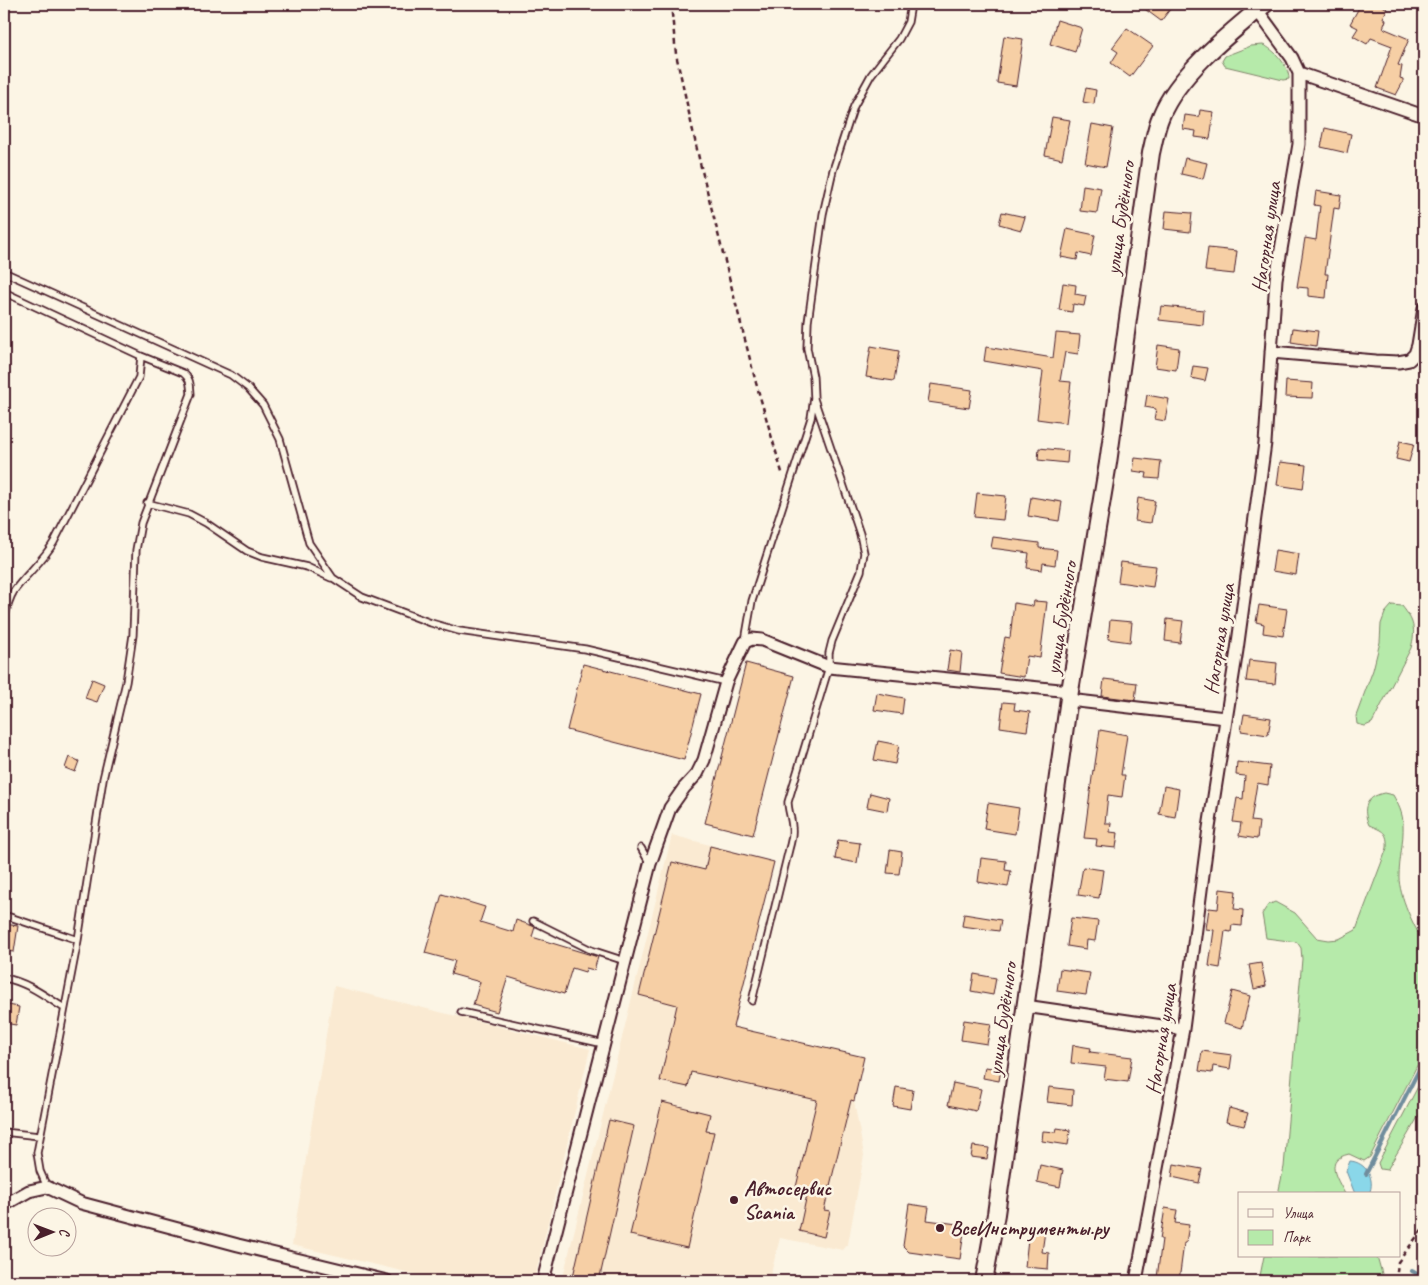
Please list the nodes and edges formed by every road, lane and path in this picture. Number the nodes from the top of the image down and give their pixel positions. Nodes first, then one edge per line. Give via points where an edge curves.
1 (671, 4) edge
2 (911, 4) edge
3 (1261, 7) edge
4 (1299, 73) junction
5 (1424, 116) edge
6 (4, 272) edge
7 (4, 292) edge
8 (1424, 308) edge
9 (1271, 352) junction
10 (141, 356) junction
11 (814, 398) junction
12 (787, 490) junction
13 (147, 504) junction
14 (333, 578) junction
15 (4, 621) edge
16 (745, 642) junction
17 (829, 667) junction
18 (726, 682) junction
19 (1070, 695) junction
20 (1225, 718) junction
21 (641, 848) dead end
22 (650, 864) junction
23 (4, 915) edge
24 (533, 921) dead end
25 (78, 940) junction
26 (625, 961) junction
27 (4, 978) edge
28 (752, 1001) dead end
29 (1025, 1006) junction
30 (64, 1008) junction
31 (460, 1012) dead end
32 (1183, 1029) junction
33 (604, 1044) junction
34 (4, 1132) edge
35 (39, 1136) junction
36 (47, 1187) junction
37 (4, 1205) edge
38 (1424, 1228) edge
39 (387, 1281) edge
40 (543, 1281) edge
41 (984, 1281) edge
42 (1136, 1281) edge
43 (1396, 1281) edge

1 - 12 path via 676,54 700,163
2 - 11 lane via 908,22 899,39 871,75 854,106 833,170 821,223 808,322 807,348 814,377
3 - 4 street, Нагорная улица
3 - 19 main road, улица Будённого via 1176,88 1161,116 1151,153 1108,462
4 - 5 street
4 - 9 street, Нагорная улица via 1299,144 1276,279
6 - 14 lane via 231,375 248,388 263,405 280,439 309,543
7 - 10 lane
8 - 9 street via 1418,345 1409,360 1376,361
9 - 20 street, Нагорная улица via 1265,444
10 - 13 lane via 183,373 190,383 190,394
10 - 15 lane via 139,377 54,542 46,556 14,591
11 - 12 lane via 811,418
11 - 17 lane via 864,553 862,571 832,641
12 - 16 lane via 752,601
13 - 14 lane via 189,514 247,551 307,567
13 - 25 lane via 136,550 133,635 126,682 103,779
14 - 18 lane via 362,597 431,624 584,649
16 - 17 street via 762,640
16 - 18 street
17 - 19 street
17 - 28 lane via 788,802 792,829 790,849
18 - 22 street via 704,760 670,808
19 - 20 street
19 - 29 main road, улица Будённого
20 - 32 street, Нагорная улица
21 - 22 lane
22 - 26 street
23 - 25 lane
24 - 26 lane via 591,950
25 - 30 lane
26 - 33 street
27 - 30 lane via 34,989
29 - 32 street
29 - 41 main road, улица Будённого
30 - 35 lane
31 - 33 lane
32 - 42 street, Нагорная улица
33 - 40 street
34 - 35 lane
35 - 36 lane via 37,1153
36 - 37 street via 29,1191
36 - 39 street via 81,1203
38 - 43 path via 1398,1262

